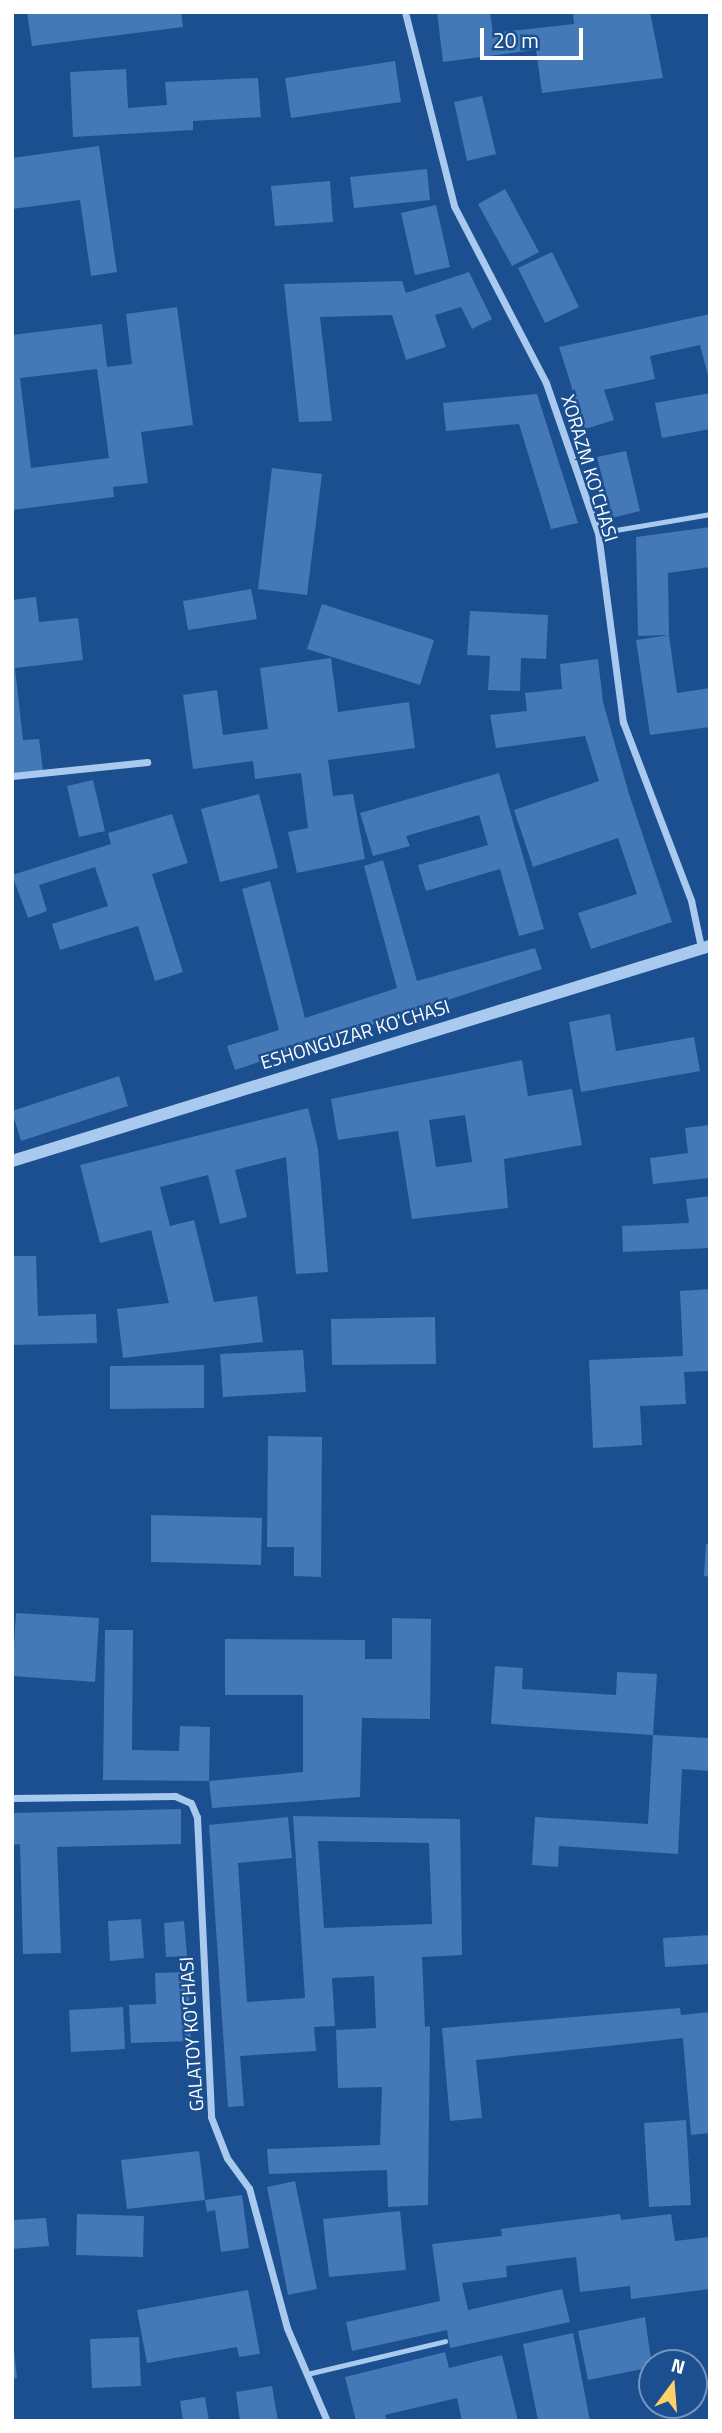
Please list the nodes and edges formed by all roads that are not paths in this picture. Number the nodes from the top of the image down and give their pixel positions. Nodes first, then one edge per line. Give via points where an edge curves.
1 (405, 12) edge
2 (710, 514) edge
3 (598, 533) junction
4 (147, 762) dead end
5 (12, 776) edge
6 (705, 946) edge
7 (12, 1161) edge
8 (12, 1798) edge
9 (445, 2341) dead end
10 (307, 2374) junction
11 (327, 2421) edge

1 - 3 street, XORAZM KO'CHASI via 454,206 546,383
2 - 3 lane
3 - 6 street, XORAZM KO'CHASI via 624,722
4 - 5 street
6 - 7 street, ESHONGUZAR KO'CHASI
8 - 10 street, GALATOY KO'CHASI via 175,1796 191,1803 197,1817 211,2117 227,2158 249,2188 287,2328
9 - 10 lane
10 - 11 street, GALATOY KO'CHASI

